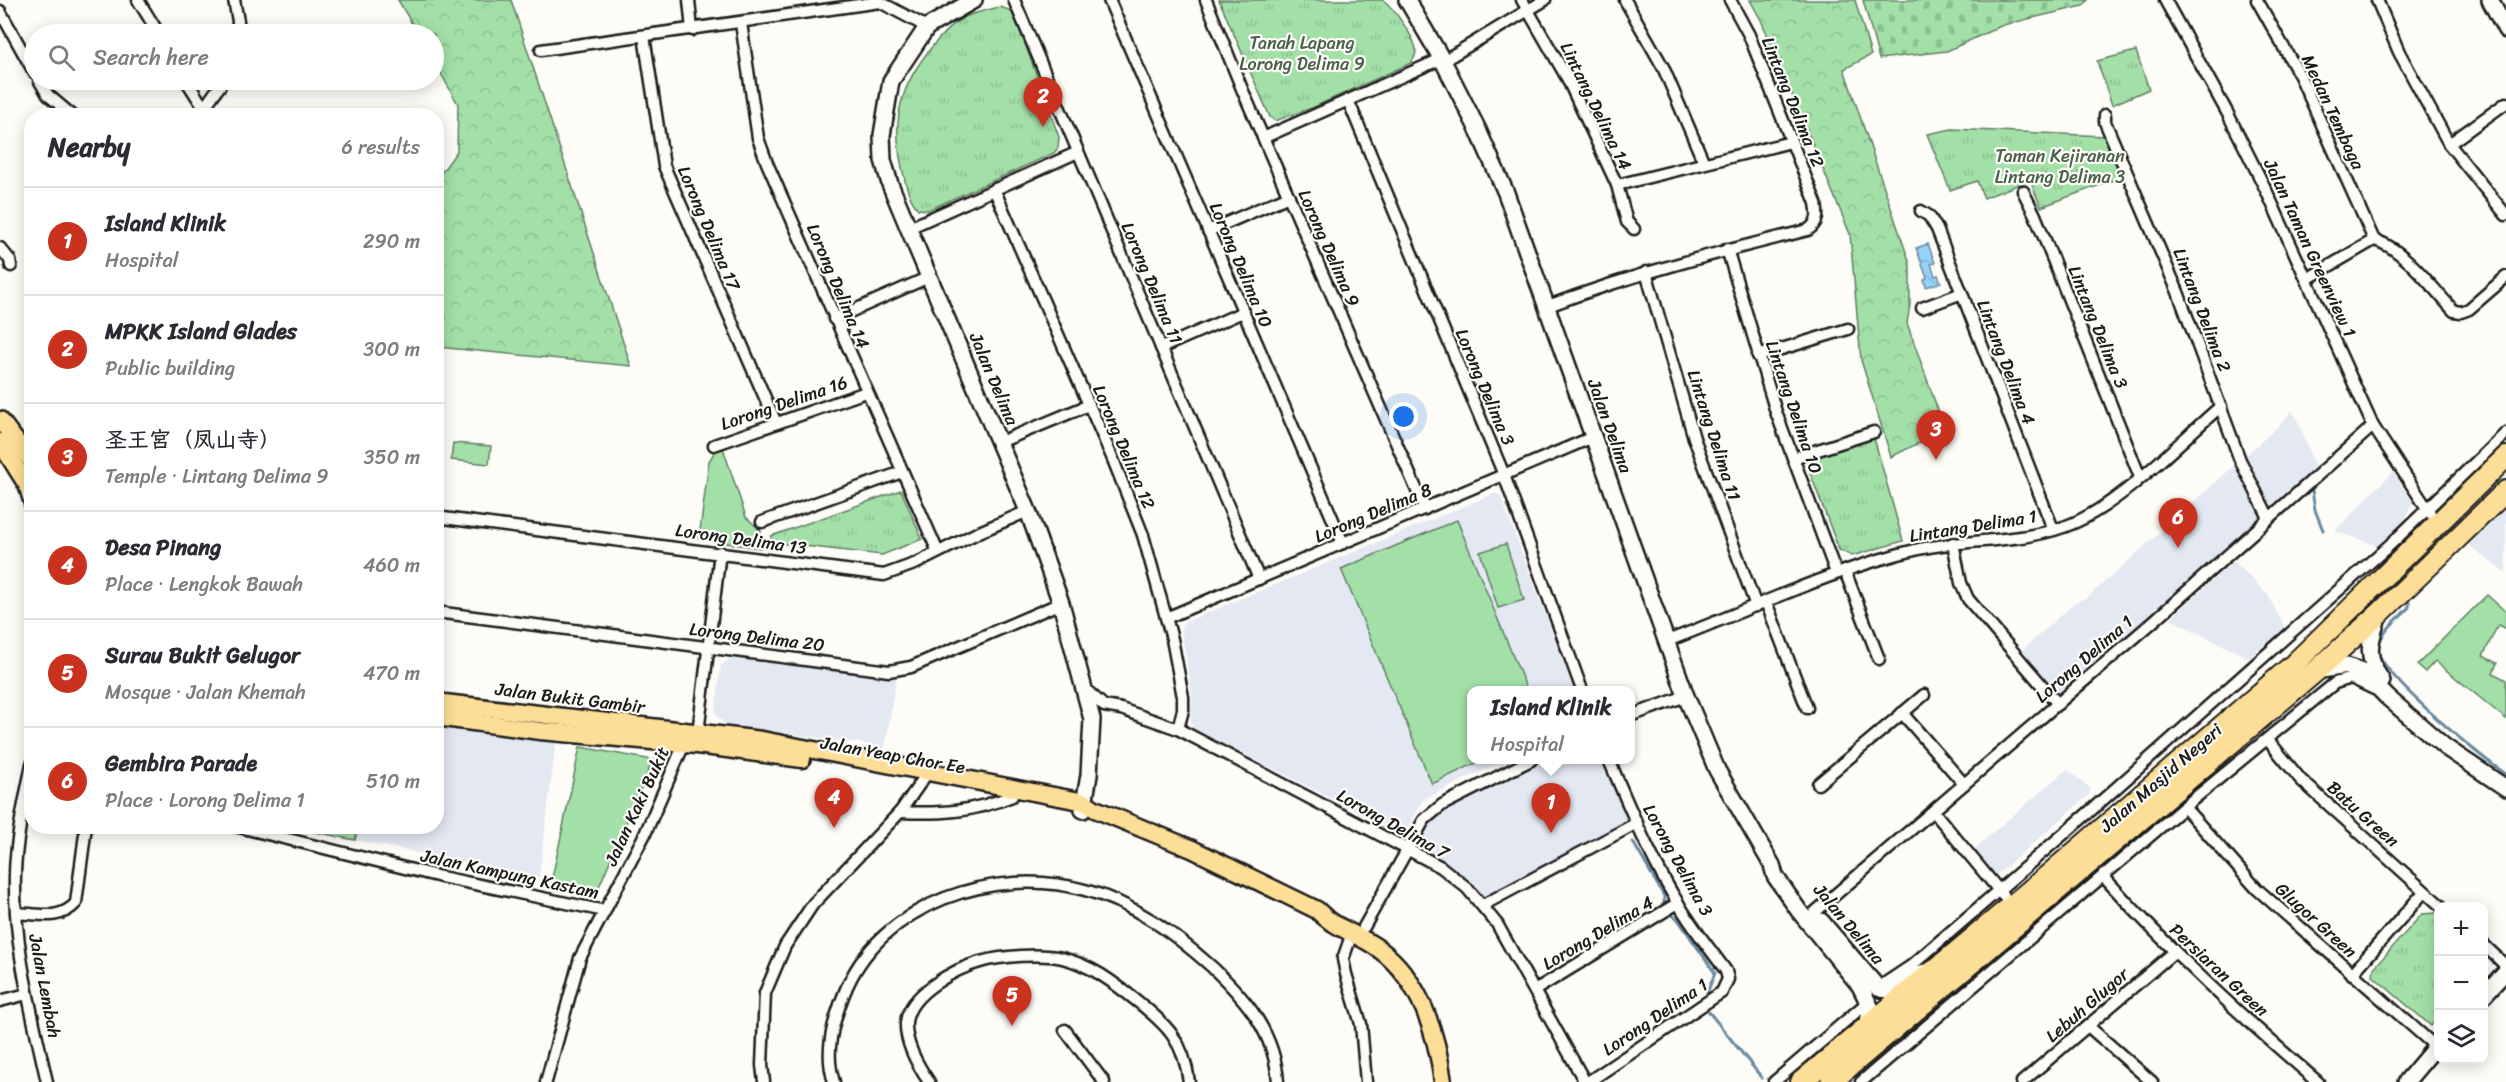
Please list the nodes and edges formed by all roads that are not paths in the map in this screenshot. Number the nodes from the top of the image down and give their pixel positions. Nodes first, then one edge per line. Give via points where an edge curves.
1 (138, 0) edge
2 (234, 0) edge
3 (689, 0) edge
4 (974, 0) edge
5 (1014, 0) edge
6 (1109, 0) edge
7 (1206, 0) edge
8 (1545, 0) edge
9 (1625, 0) edge
10 (1730, 0) edge
11 (2165, 0) edge
12 (2257, 0) edge
13 (2377, 0) edge
14 (2490, 0) edge
15 (1405, 1) edge
16 (1525, 5) edge
17 (0, 11) edge
18 (741, 23) junction
19 (153, 24) edge
20 (238, 24) edge
21 (927, 27) junction
22 (693, 30) junction
23 (2506, 30) edge
24 (644, 36) junction
25 (542, 50) dead end
26 (24, 54) edge
27 (1442, 60) junction
28 (45, 90) edge
29 (192, 90) edge
30 (217, 90) edge
31 (1348, 100) junction
32 (2506, 103) edge
33 (63, 108) edge
34 (204, 108) joint
35 (2105, 115) dead end
36 (1263, 138) junction
37 (1791, 142) junction
38 (2449, 144) junction
39 (1078, 152) junction
40 (1704, 163) junction
41 (1617, 184) junction
42 (994, 189) junction
43 (2023, 191) dead end
44 (1289, 196) junction
45 (1921, 211) dead end
46 (2506, 215) edge
47 (909, 228) junction
48 (1634, 229) dead end
49 (1208, 231) junction
50 (2374, 240) junction
51 (0, 248) edge
52 (1727, 249) junction
53 (11, 266) dead end
54 (1646, 272) junction
55 (929, 277) junction
56 (2506, 277) edge
57 (2307, 279) junction
58 (1962, 293) junction
59 (1548, 306) junction
60 (1922, 308) dead end
61 (1243, 312) junction
62 (834, 319) junction
63 (1848, 329) dead end
64 (1161, 348) junction
65 (1758, 356) junction
66 (866, 392) junction
67 (1089, 405) junction
68 (2221, 406) junction
69 (0, 420) edge
70 (776, 423) junction
71 (2373, 426) junction
72 (1874, 432) dead end
73 (2506, 433) edge
74 (1593, 437) junction
75 (0, 442) edge
76 (1000, 442) junction
77 (714, 445) dead end
78 (24, 452) edge
79 (2506, 457) edge
80 (1793, 458) junction
81 (902, 472) junction
82 (1504, 475) junction
83 (2140, 477) junction
84 (24, 481) edge
85 (2506, 491) edge
86 (1425, 508) junction
87 (2427, 508) junction
88 (1028, 511) junction
89 (444, 518) edge
90 (2268, 518) junction
91 (762, 522) dead end
92 (2439, 524) junction
93 (2053, 529) junction
94 (1343, 543) junction
95 (1953, 543) junction
96 (720, 552) junction
97 (938, 552) junction
98 (1841, 572) junction
99 (1259, 579) junction
100 (1061, 603) junction
101 (1761, 604) junction
102 (444, 613) edge
103 (2379, 614) junction
104 (1166, 618) junction
105 (2352, 637) junction
106 (1667, 641) junction
107 (708, 647) junction
108 (1879, 659) dead end
109 (2316, 671) junction
110 (1581, 686) edge
111 (1085, 689) junction
112 (1924, 694) dead end
113 (1686, 696) junction
114 (2387, 697) junction
115 (444, 703) edge
116 (2058, 704) junction
117 (1807, 708) dead end
118 (2403, 711) junction
119 (1128, 712) junction
120 (1902, 713) junction
121 (1635, 714) edge
122 (444, 718) edge
123 (1092, 719) junction
124 (1178, 729) junction
125 (698, 733) junction
126 (2268, 740) junction
127 (684, 744) junction
128 (1521, 764) edge
129 (1611, 764) edge
130 (926, 776) junction
131 (1818, 784) dead end
132 (1964, 784) junction
133 (2506, 788) edge
134 (1012, 796) junction
135 (1088, 807) junction
136 (2184, 807) junction
137 (2093, 808) junction
138 (24, 810) edge
139 (900, 812) junction
140 (1934, 812) junction
141 (1637, 823) junction
142 (2107, 824) junction
143 (85, 834) edge
144 (267, 834) edge
145 (1407, 847) junction
146 (1772, 865) junction
147 (2103, 876) junction
148 (2424, 892) junction
149 (2005, 898) junction
150 (2436, 902) edge
151 (1678, 903) junction
152 (1483, 905) junction
153 (605, 911) junction
154 (16, 913) junction
155 (1814, 913) junction
156 (1358, 930) junction
157 (2488, 949) edge
158 (2173, 953) junction
159 (2506, 966) edge
160 (1935, 969) junction
161 (1726, 971) joint
162 (2506, 971) edge
163 (2352, 974) junction
164 (1535, 990) junction
165 (2488, 991) edge
166 (27, 994) junction
167 (1873, 995) junction
168 (0, 1001) edge
169 (1867, 1026) junction
170 (2088, 1026) junction
171 (1065, 1030) dead end
172 (2434, 1043) edge
173 (2434, 1049) edge
174 (48, 1082) edge
175 (546, 1082) edge
176 (764, 1082) edge
177 (834, 1082) edge
178 (929, 1082) edge
179 (1104, 1082) edge
180 (1189, 1082) edge
181 (1278, 1082) edge
182 (1366, 1082) edge
183 (1443, 1082) edge
184 (1450, 1082) edge
185 (1586, 1082) edge
186 (1774, 1082) edge
187 (1801, 1082) edge
188 (1832, 1082) edge
189 (1861, 1082) edge
190 (2022, 1082) edge
191 (2152, 1082) edge
192 (2318, 1082) edge
193 (2406, 1082) edge

1 - 19 street
2 - 20 street
3 - 22 street
4 - 21 street, Jalan Delima
5 - 39 street, Lorong Delima 11
6 - 49 street, Lorong Delima 10
7 - 36 street, Lorong Delima 9
8 - 16 street
9 - 40 street via 1663,68
10 - 37 street, Lintang Delima 12 via 1749,35
11 - 57 street, Jalan Taman Greenview 1 via 2228,114
12 - 50 street, Medan Tembaga via 2300,76
13 - 38 street via 2399,52
14 - 23 street
15 - 27 street, Jalan Delima
16 - 27 street
16 - 41 street, Lintang Delima 14 via 1567,78
17 - 26 street
18 - 21 street via 880,2
18 - 22 street
18 - 62 street, Lorong Delima 14 via 758,138
21 - 47 street, Jalan Delima via 891,81 882,135 883,160
22 - 24 street
24 - 25 street
24 - 70 street, Lorong Delima 17 via 664,166
27 - 31 street
27 - 59 street, Jalan Delima via 1506,193
28 - 33 street
29 - 34 street
30 - 34 street
31 - 36 street
31 - 82 street, Lorong Delima 3
32 - 38 street
35 - 68 street, Lintang Delima 2
36 - 44 street, Lorong Delima 9
37 - 40 street
37 - 52 street, Lintang Delima 12 via 1816,203 1815,225
38 - 46 street
39 - 42 street
39 - 64 street, Lorong Delima 11
40 - 41 street
41 - 48 street, Lintang Delima 14 via 1627,222
42 - 47 street
42 - 67 street, Lorong Delima 12
43 - 83 street, Lintang Delima 3
44 - 49 street
44 - 86 street, Lorong Delima 9
45 - 58 street, Lintang Delima 4 via 1938,229
47 - 55 street, Jalan Delima
49 - 61 street, Lorong Delima 10
50 - 56 street via 2397,251 2454,311 2469,309
50 - 57 street
51 - 53 street
52 - 54 street
52 - 65 street, Lintang Delima 10
54 - 59 street
54 - 101 street, Lintang Delima 11 via 1694,438
55 - 62 street
55 - 76 street, Jalan Delima
57 - 71 street, Jalan Taman Greenview 1
58 - 60 street
58 - 93 street, Lintang Delima 4
59 - 74 street, Jalan Delima
61 - 64 street
61 - 94 street, Lorong Delima 10
62 - 66 street, Lorong Delima 14
63 - 65 street
64 - 99 street, Lorong Delima 11
65 - 80 street, Lintang Delima 10
66 - 70 street, Lorong Delima 16
66 - 81 street, Lorong Delima 14
67 - 76 street
67 - 104 street, Lorong Delima 12 via 1134,511
68 - 83 street, Lintang Delima 1
68 - 90 street, Lintang Delima 2 via 2240,460
69 - 78 main road
70 - 77 street, Lorong Delima 16
71 - 87 street, Jalan Taman Greenview 1
71 - 90 street, Lorong Delima 1
72 - 80 street
73 - 87 street
74 - 82 street, Lorong Delima 8
74 - 106 street, Jalan Delima
75 - 84 main road
76 - 88 street, Jalan Delima
79 - 92 highway, Jalan Masjid Negeri
80 - 98 street, Lintang Delima 10
81 - 91 street
81 - 97 street, Lorong Delima 14
82 - 86 street, Lorong Delima 8
82 - 110 street, Lorong Delima 3
83 - 93 street, Lintang Delima 1 via 2099,509
85 - 103 highway, Jalan Masjid Negeri
86 - 94 street, Lorong Delima 8
87 - 92 street, Jalan Taman Greenview 1
87 - 137 street
88 - 97 street, Lorong Delima 13
88 - 100 street, Jalan Delima
89 - 96 street, Lorong Delima 13
90 - 116 street, Lorong Delima 1
92 - 105 highway via 2442,532 2438,540 2358,621
92 - 142 highway, Jalan Masjid Negeri via 2294,664
93 - 95 street, Lintang Delima 1
94 - 99 street, Lorong Delima 8
95 - 98 street, Lintang Delima 1
95 - 116 street via 1968,598
96 - 97 street, Lorong Delima 13 via 878,575 896,572
96 - 107 street
98 - 101 street, Lintang Delima 1
98 - 108 street, Lintang Delima 10
99 - 104 street, Lorong Delima 8
100 - 107 street, Lorong Delima 20 via 904,669
100 - 111 street, Jalan Delima
101 - 106 street, Lintang Delima 1
101 - 117 street, Lintang Delima 11
102 - 107 street, Lorong Delima 20
103 - 105 highway, Jalan Masjid Negeri
103 - 118 street via 2369,651 2372,666
104 - 124 street, Lorong Delima 12 via 1183,697
105 - 109 highway, Jalan Masjid Negeri
106 - 113 street, Jalan Delima
107 - 125 street
109 - 114 street via 2356,668
109 - 188 highway, Jalan Masjid Negeri
111 - 119 street, Lorong Delima 7 via 1104,705
111 - 123 street, Jalan Delima
112 - 120 street
113 - 121 street
113 - 146 street, Jalan Delima via 1717,770
114 - 118 street
114 - 126 street via 2359,680 2342,679
115 - 125 main road, Jalan Bukit Gambir
116 - 132 street, Lorong Delima 1
118 - 133 street via 2471,767
119 - 123 street, Lorong Delima 7
119 - 124 street, Lorong Delima 7
120 - 131 street
120 - 132 street
122 - 127 main road, Jalan Bukit Gambir
123 - 135 street, Jalan Delima
124 - 145 street, Lorong Delima 7
125 - 130 main road, Jalan Yeap Chor Ee via 762,740
126 - 136 street
126 - 148 street, Batu Green via 2301,780
127 - 130 main road, Jalan Yeap Chor Ee
127 - 153 street, Jalan Kaki Bukit via 645,834
128 - 145 street via 1442,805 1424,820
129 - 141 street, Lorong Delima 3
130 - 134 main road, Jalan Yeap Chor Ee
130 - 135 main road, Jalan Yeap Chor Ee
130 - 139 street
132 - 140 street, Lorong Delima 1
134 - 135 main road, Jalan Yeap Chor Ee
134 - 139 street via 974,809
135 - 156 main road, Jalan Yeap Chor Ee via 1192,849 1317,910 1327,920
136 - 147 street
136 - 163 street, Glugor Green via 2257,889
137 - 142 street
137 - 149 street
138 - 154 street via 15,873
139 - 176 street via 813,904 785,946 765,993
140 - 149 street
140 - 155 street, Lorong Delima 1
141 - 151 street, Lorong Delima 3
141 - 152 street
142 - 149 highway, Jalan Masjid Negeri
143 - 154 street, Jalan Lembah via 76,903 60,915
144 - 153 street, Jalan Kampung Kastam via 441,877
145 - 152 street, Lorong Delima 7 via 1441,867
145 - 156 street
146 - 155 street, Jalan Delima
146 - 167 street, Jalan Delima via 1799,911 1860,986
147 - 158 street, Persiaran Green
147 - 189 street
148 - 150 street, Batu Green
148 - 163 street
149 - 160 highway, Jalan Masjid Negeri
149 - 167 street
151 - 161 street, Lorong Delima 3
151 - 164 street, Lorong Delima 4
152 - 164 street, Lorong Delima 7
153 - 175 street, Jalan Kaki Bukit via 572,980
154 - 166 street, Jalan Lembah
155 - 167 street, Jalan Delima
156 - 182 street via 1343,959 1361,1024
156 - 183 main road, Jalan Yeap Chor Ee via 1408,980 1434,1030
156 - 184 main road, Jalan Yeap Chor Ee via 1392,948 1431,1003
157 - 159 street
158 - 170 street, Lebuh Glugor
158 - 192 street, Persiaran Green
160 - 167 street, Jalan Delima
160 - 169 highway, Jalan Masjid Negeri
161 - 185 street, Lorong Delima 1 via 1728,979 1722,992
162 - 165 street
163 - 172 street, Glugor Green
164 - 185 street, Lorong Delima 7
166 - 168 street
166 - 174 street, Jalan Lembah
167 - 169 street
167 - 186 street
169 - 187 highway, Jalan Masjid Negeri
170 - 190 street, Lebuh Glugor
170 - 191 street
171 - 179 street
173 - 193 street
177 - 181 street via 830,1035 854,970 869,950 902,921 934,903 1019,883 1053,884 1094,893 1136,910 1182,940 1256,1014 1270,1045
178 - 180 street via 909,1042 906,1024 910,1009 923,992 981,961 1027,956 1077,962 1118,986 1176,1038

